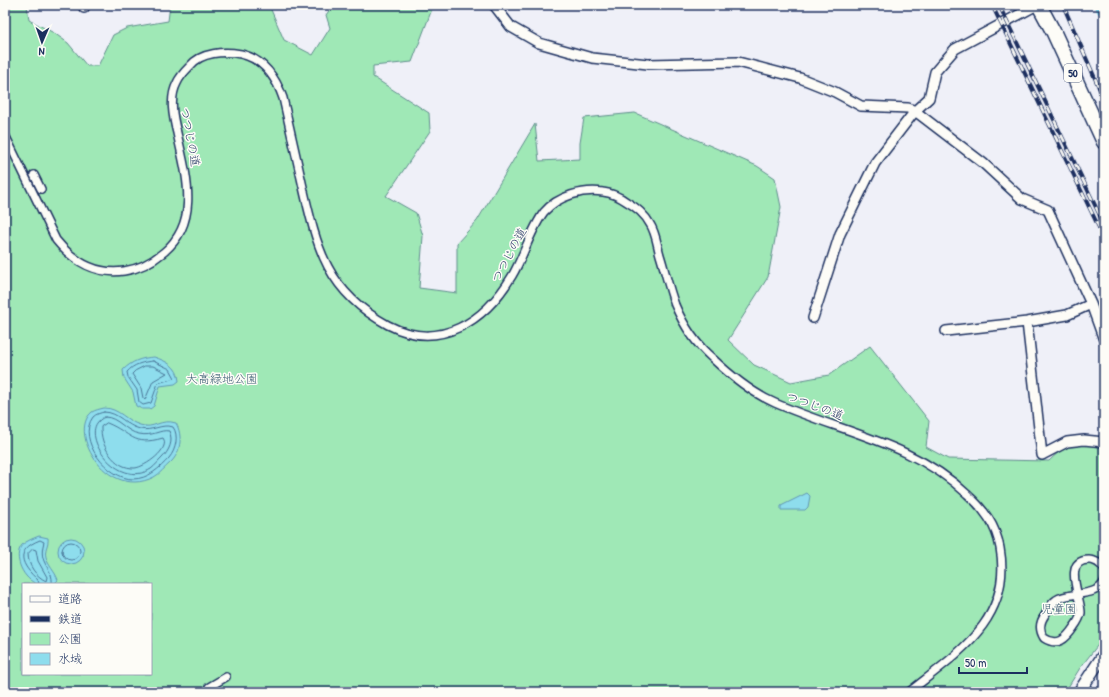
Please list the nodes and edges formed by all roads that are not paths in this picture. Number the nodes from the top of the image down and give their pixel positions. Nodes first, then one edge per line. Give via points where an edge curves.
1 (494, 5) edge
2 (1038, 5) edge
3 (915, 111) junction
4 (5, 135) edge
5 (1104, 142) edge
6 (34, 175) dead end
7 (41, 189) dead end
8 (1091, 304) junction
9 (814, 318) dead end
10 (1027, 322) junction
11 (946, 331) dead end
12 (1104, 340) edge
13 (1104, 442) edge
14 (1104, 569) edge
15 (1104, 582) edge
16 (1078, 594) junction
17 (1104, 654) edge
18 (226, 676) dead end
19 (209, 687) dead end
20 (909, 692) edge
21 (1079, 692) edge

1 - 3 street via 511,26 539,43 592,58 648,64 738,62 800,78 861,106 908,108
2 - 3 street via 955,49 935,72 929,98
2 - 5 main road, 50 via 1054,33
3 - 8 street via 983,163 1022,199 1048,210
3 - 9 street via 875,163 840,234
4 - 20 street, つつじの道 via 56,240 63,248 76,260 94,268 115,273 136,270 155,260 172,246 182,230 188,212 188,188 172,109 176,83 193,62 204,56 216,52 246,56 270,72 283,98 315,237 327,266 354,302 375,317 409,333 427,335 444,333 466,325 483,313 514,274 543,213 554,203 569,195 598,192 615,195 631,204 651,225 675,304 684,323 710,357 771,402 912,454 947,475 991,520 1000,543 1003,565 1000,589 992,613 985,625 966,645
6 - 7 street
8 - 10 street via 1067,315
8 - 12 street
10 - 11 street
10 - 13 street via 1042,455 1067,442
14 - 16 street via 1099,562 1086,560 1080,563 1074,574
15 - 16 street via 1099,588
16 - 16 street via 1080,618 1066,639 1054,642 1044,638 1040,623 1053,602
17 - 21 street
18 - 19 street

